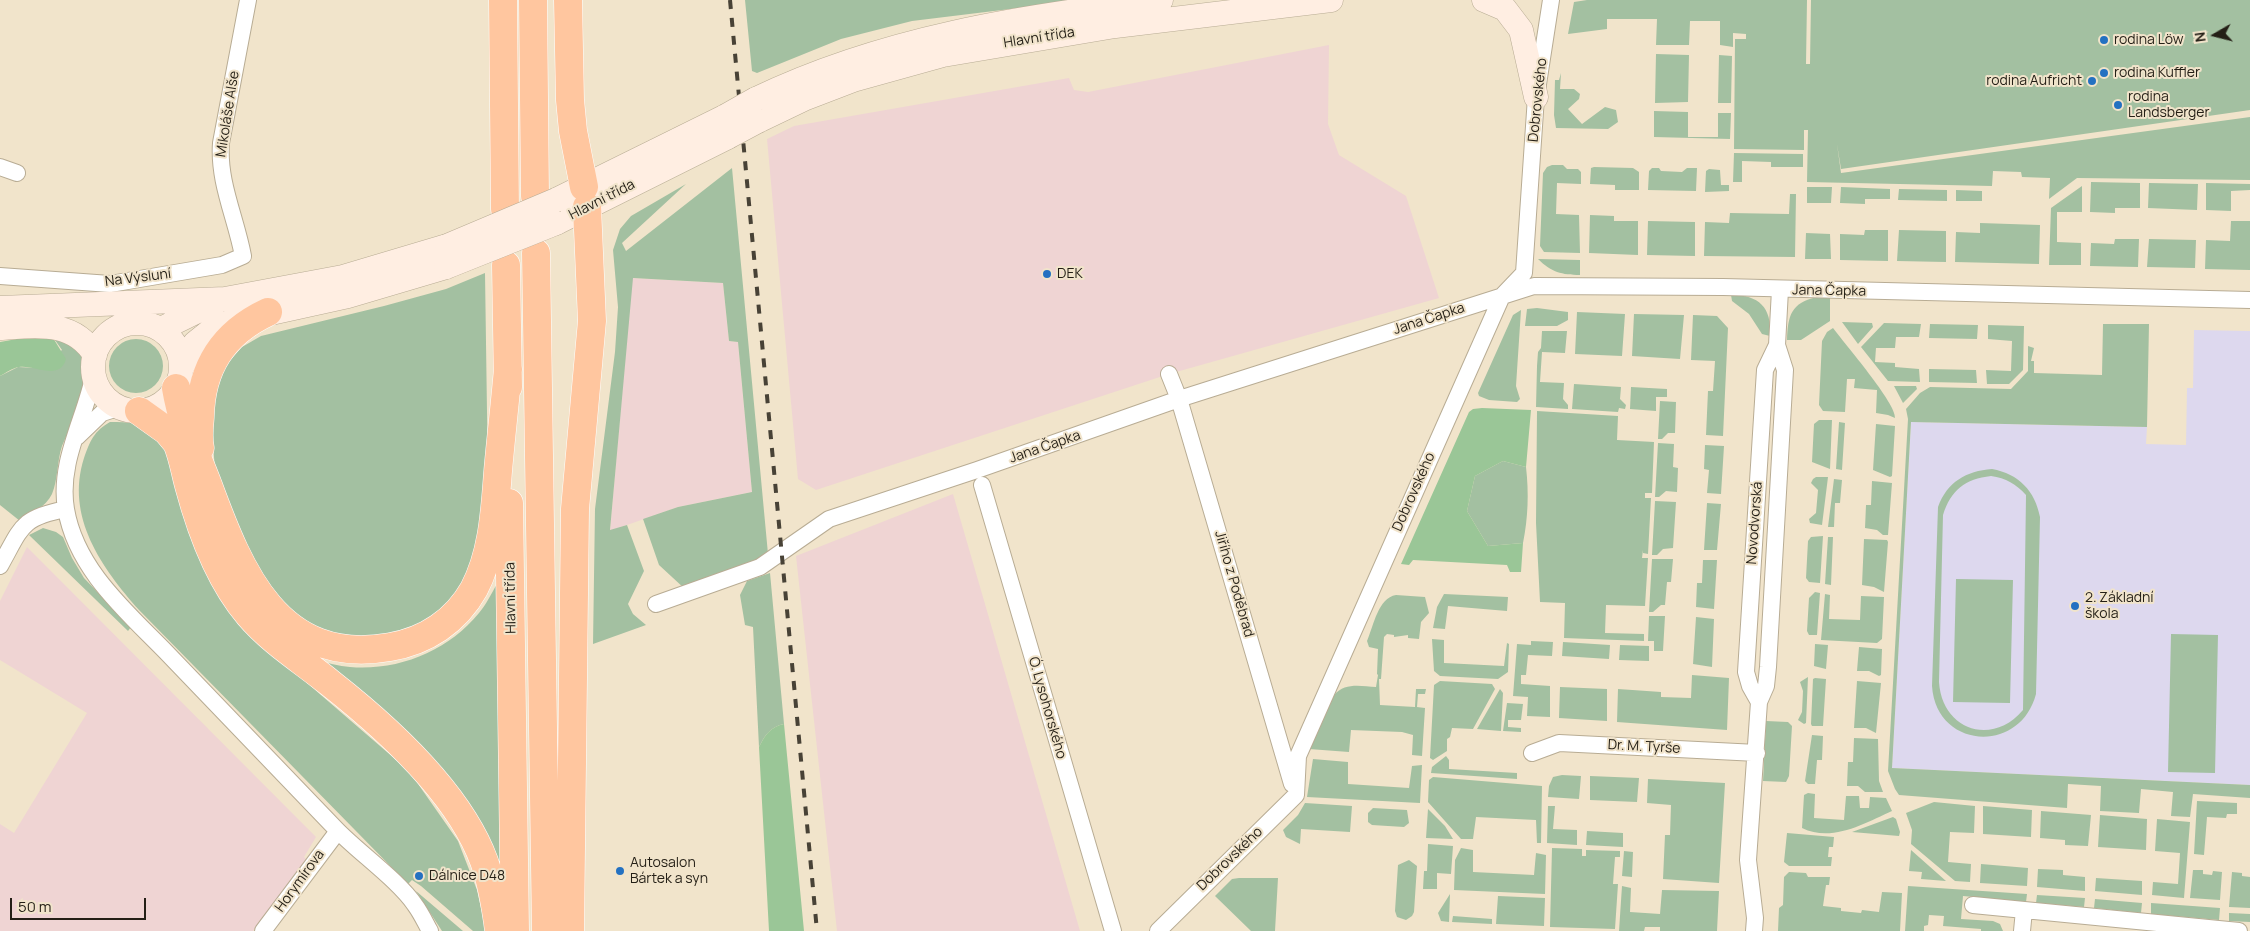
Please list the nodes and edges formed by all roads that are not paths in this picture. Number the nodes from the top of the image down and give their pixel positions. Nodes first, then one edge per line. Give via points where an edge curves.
1 (248, 0) edge
2 (503, 0) edge
3 (533, 0) edge
4 (568, 0) edge
5 (1161, 0) edge
6 (1331, 0) edge
7 (1484, 0) edge
8 (1551, 0) edge
9 (1536, 96) junction
10 (757, 110) junction
11 (0, 167) edge
12 (17, 173) dead end
13 (586, 197) junction
14 (549, 207) junction
15 (505, 209) dead end
16 (536, 253) dead end
17 (243, 256) joint
18 (447, 256) junction
19 (506, 264) dead end
20 (0, 276) edge
21 (1780, 290) junction
22 (225, 298) junction
23 (2250, 300) edge
24 (1499, 301) junction
25 (24, 307) junction
26 (0, 308) edge
27 (268, 312) junction
28 (124, 325) junction
29 (0, 328) edge
30 (160, 330) junction
31 (1777, 345) junction
32 (95, 364) junction
33 (508, 369) junction
34 (1169, 374) dead end
35 (178, 379) junction
36 (1179, 399) junction
37 (130, 409) junction
38 (73, 443) junction
39 (206, 479) junction
40 (982, 485) dead end
41 (66, 509) junction
42 (0, 566) edge
43 (656, 604) dead end
44 (1759, 702) junction
45 (1532, 753) dead end
46 (1757, 753) junction
47 (1296, 795) junction
48 (338, 831) junction
49 (1973, 905) dead end
50 (2024, 910) junction
51 (263, 931) edge
52 (430, 931) edge
53 (499, 931) edge
54 (515, 931) edge
55 (546, 931) edge
56 (570, 931) edge
57 (1113, 931) edge
58 (1158, 931) edge
59 (1754, 931) edge
60 (2022, 931) edge
61 (2239, 931) edge

1 - 17 street, Mikoláše Alše via 220,161
2 - 15 highway
3 - 14 highway
4 - 13 highway via 570,100
5 - 10 main road, Hlavní třída via 941,34 801,77
6 - 10 main road, Hlavní třída via 1115,26 944,55
7 - 9 main road via 1505,9 1521,30
8 - 9 street, Dobrovského
9 - 24 street, Dobrovského via 1524,273
10 - 13 main road, Hlavní třída, bridge
11 - 12 street
13 - 14 main road, Hlavní třída
13 - 56 highway via 592,322 574,509
14 - 18 main road, Hlavní třída, bridge
16 - 55 highway
17 - 20 street, Na Výsluní via 222,265 110,284
18 - 22 main road
18 - 27 main road via 348,296
19 - 33 highway, Hlavní třída
21 - 23 street, Jana Čapka
21 - 24 street, Jana Čapka via 1534,286
21 - 31 street, Novodvorská
22 - 25 main road
22 - 30 main road
24 - 36 street, Jana Čapka
24 - 47 street, Dobrovského via 1298,756
25 - 26 main road
25 - 28 main road
27 - 35 main road via 210,331 195,343
27 - 39 highway via 244,325 226,341 218,350 207,375 200,401 199,443
28 - 30 main road via 142,324
28 - 32 main road via 106,337
29 - 32 main road via 44,325 62,328 79,336
30 - 35 main road via 176,346
31 - 44 street, Novodvorská via 1785,370 1768,667 1766,686
31 - 44 street, Novodvorská via 1765,370 1746,672
32 - 37 main road via 104,394
32 - 38 street via 90,392
33 - 39 highway via 495,513 484,566 470,596 457,612 442,627 415,642 380,649 345,649 320,644 293,628 265,604 248,580
33 - 54 highway, Hlavní třída
34 - 36 street, Jiřího z Poděbrad
35 - 37 main road via 161,404
35 - 39 highway via 185,430
36 - 43 street, Jana Čapka via 829,519 760,567
36 - 47 street, Jiřího z Poděbrad
37 - 38 street via 102,414
37 - 53 highway via 167,431 177,443 204,533 229,589 249,615 269,636 331,683 406,748 462,816 484,860
38 - 41 street via 65,473
40 - 57 street, Ó. Lysohorského
41 - 42 street via 39,514 23,526
41 - 48 street via 77,546 92,573
44 - 46 street, Novodvorská
45 - 46 street, Dr. M. Tyrše via 1560,743
46 - 59 street, Novodvorská via 1748,860
47 - 58 street, Dobrovského
48 - 51 street, Horymírova
48 - 52 street via 405,893
49 - 50 street
50 - 60 street
50 - 61 street

